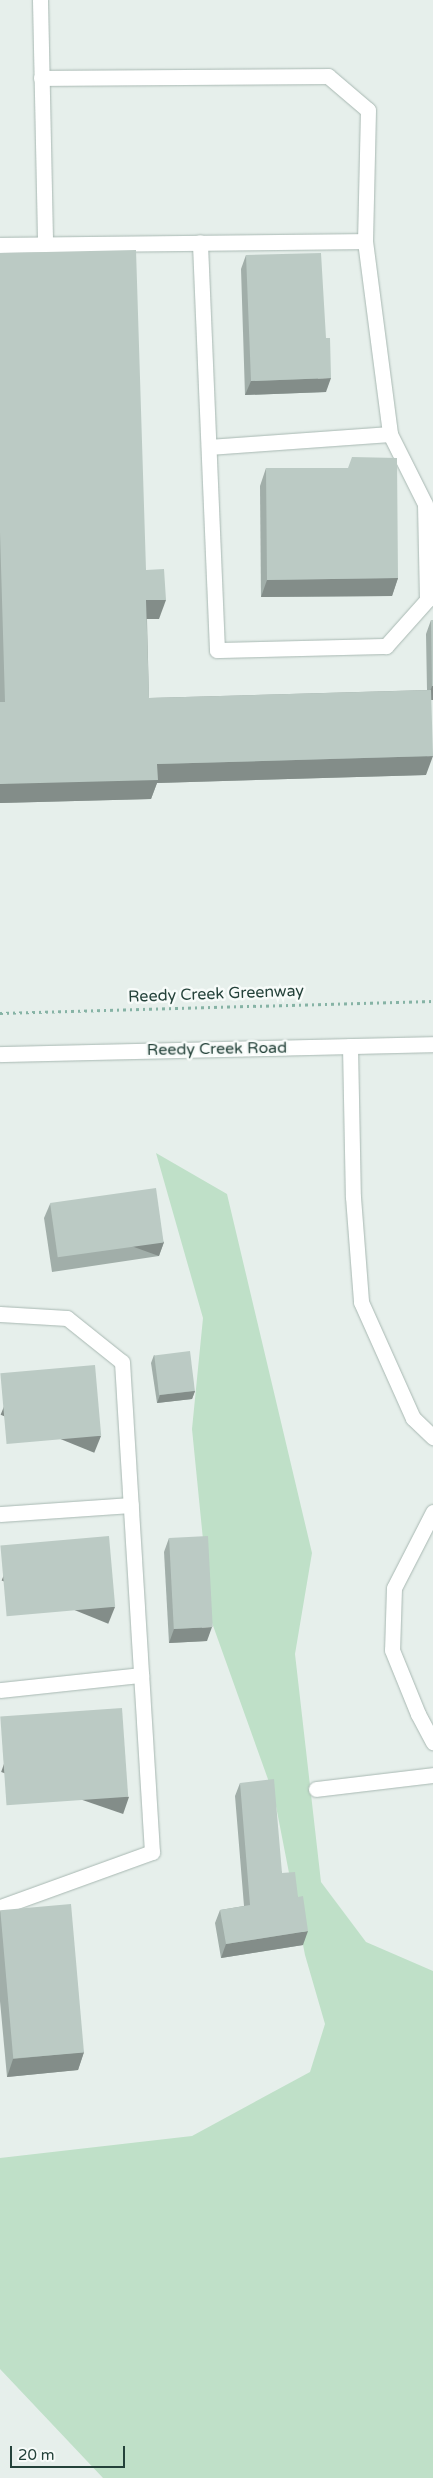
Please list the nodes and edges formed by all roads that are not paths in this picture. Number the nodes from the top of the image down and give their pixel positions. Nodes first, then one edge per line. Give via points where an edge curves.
1 (40, 0) edge
2 (41, 78) junction
3 (365, 241) junction
4 (200, 242) junction
5 (45, 243) junction
6 (0, 245) edge
7 (390, 434) junction
8 (208, 448) junction
9 (433, 1044) edge
10 (350, 1046) junction
11 (0, 1054) edge
12 (0, 1314) edge
13 (433, 1437) edge
14 (131, 1505) junction
15 (433, 1512) edge
16 (0, 1514) edge
17 (141, 1675) junction
18 (0, 1690) edge
19 (433, 1742) edge
20 (433, 1775) edge
21 (316, 1789) dead end
22 (0, 1907) edge

1 - 2 main road
2 - 3 main road via 328,76 368,110
2 - 5 main road
3 - 4 main road
3 - 7 main road
4 - 5 main road
4 - 8 main road
5 - 6 main road
7 - 8 main road
7 - 8 main road via 425,504 427,600 386,646 217,650
9 - 10 main road, Reedy Creek Road
10 - 11 main road, Reedy Creek Road
10 - 13 main road via 353,1197 361,1302 413,1418
12 - 14 main road via 67,1318 122,1362
14 - 16 main road
14 - 17 main road
15 - 19 main road via 394,1588 392,1650
17 - 18 main road
17 - 22 main road via 152,1852
20 - 21 main road

